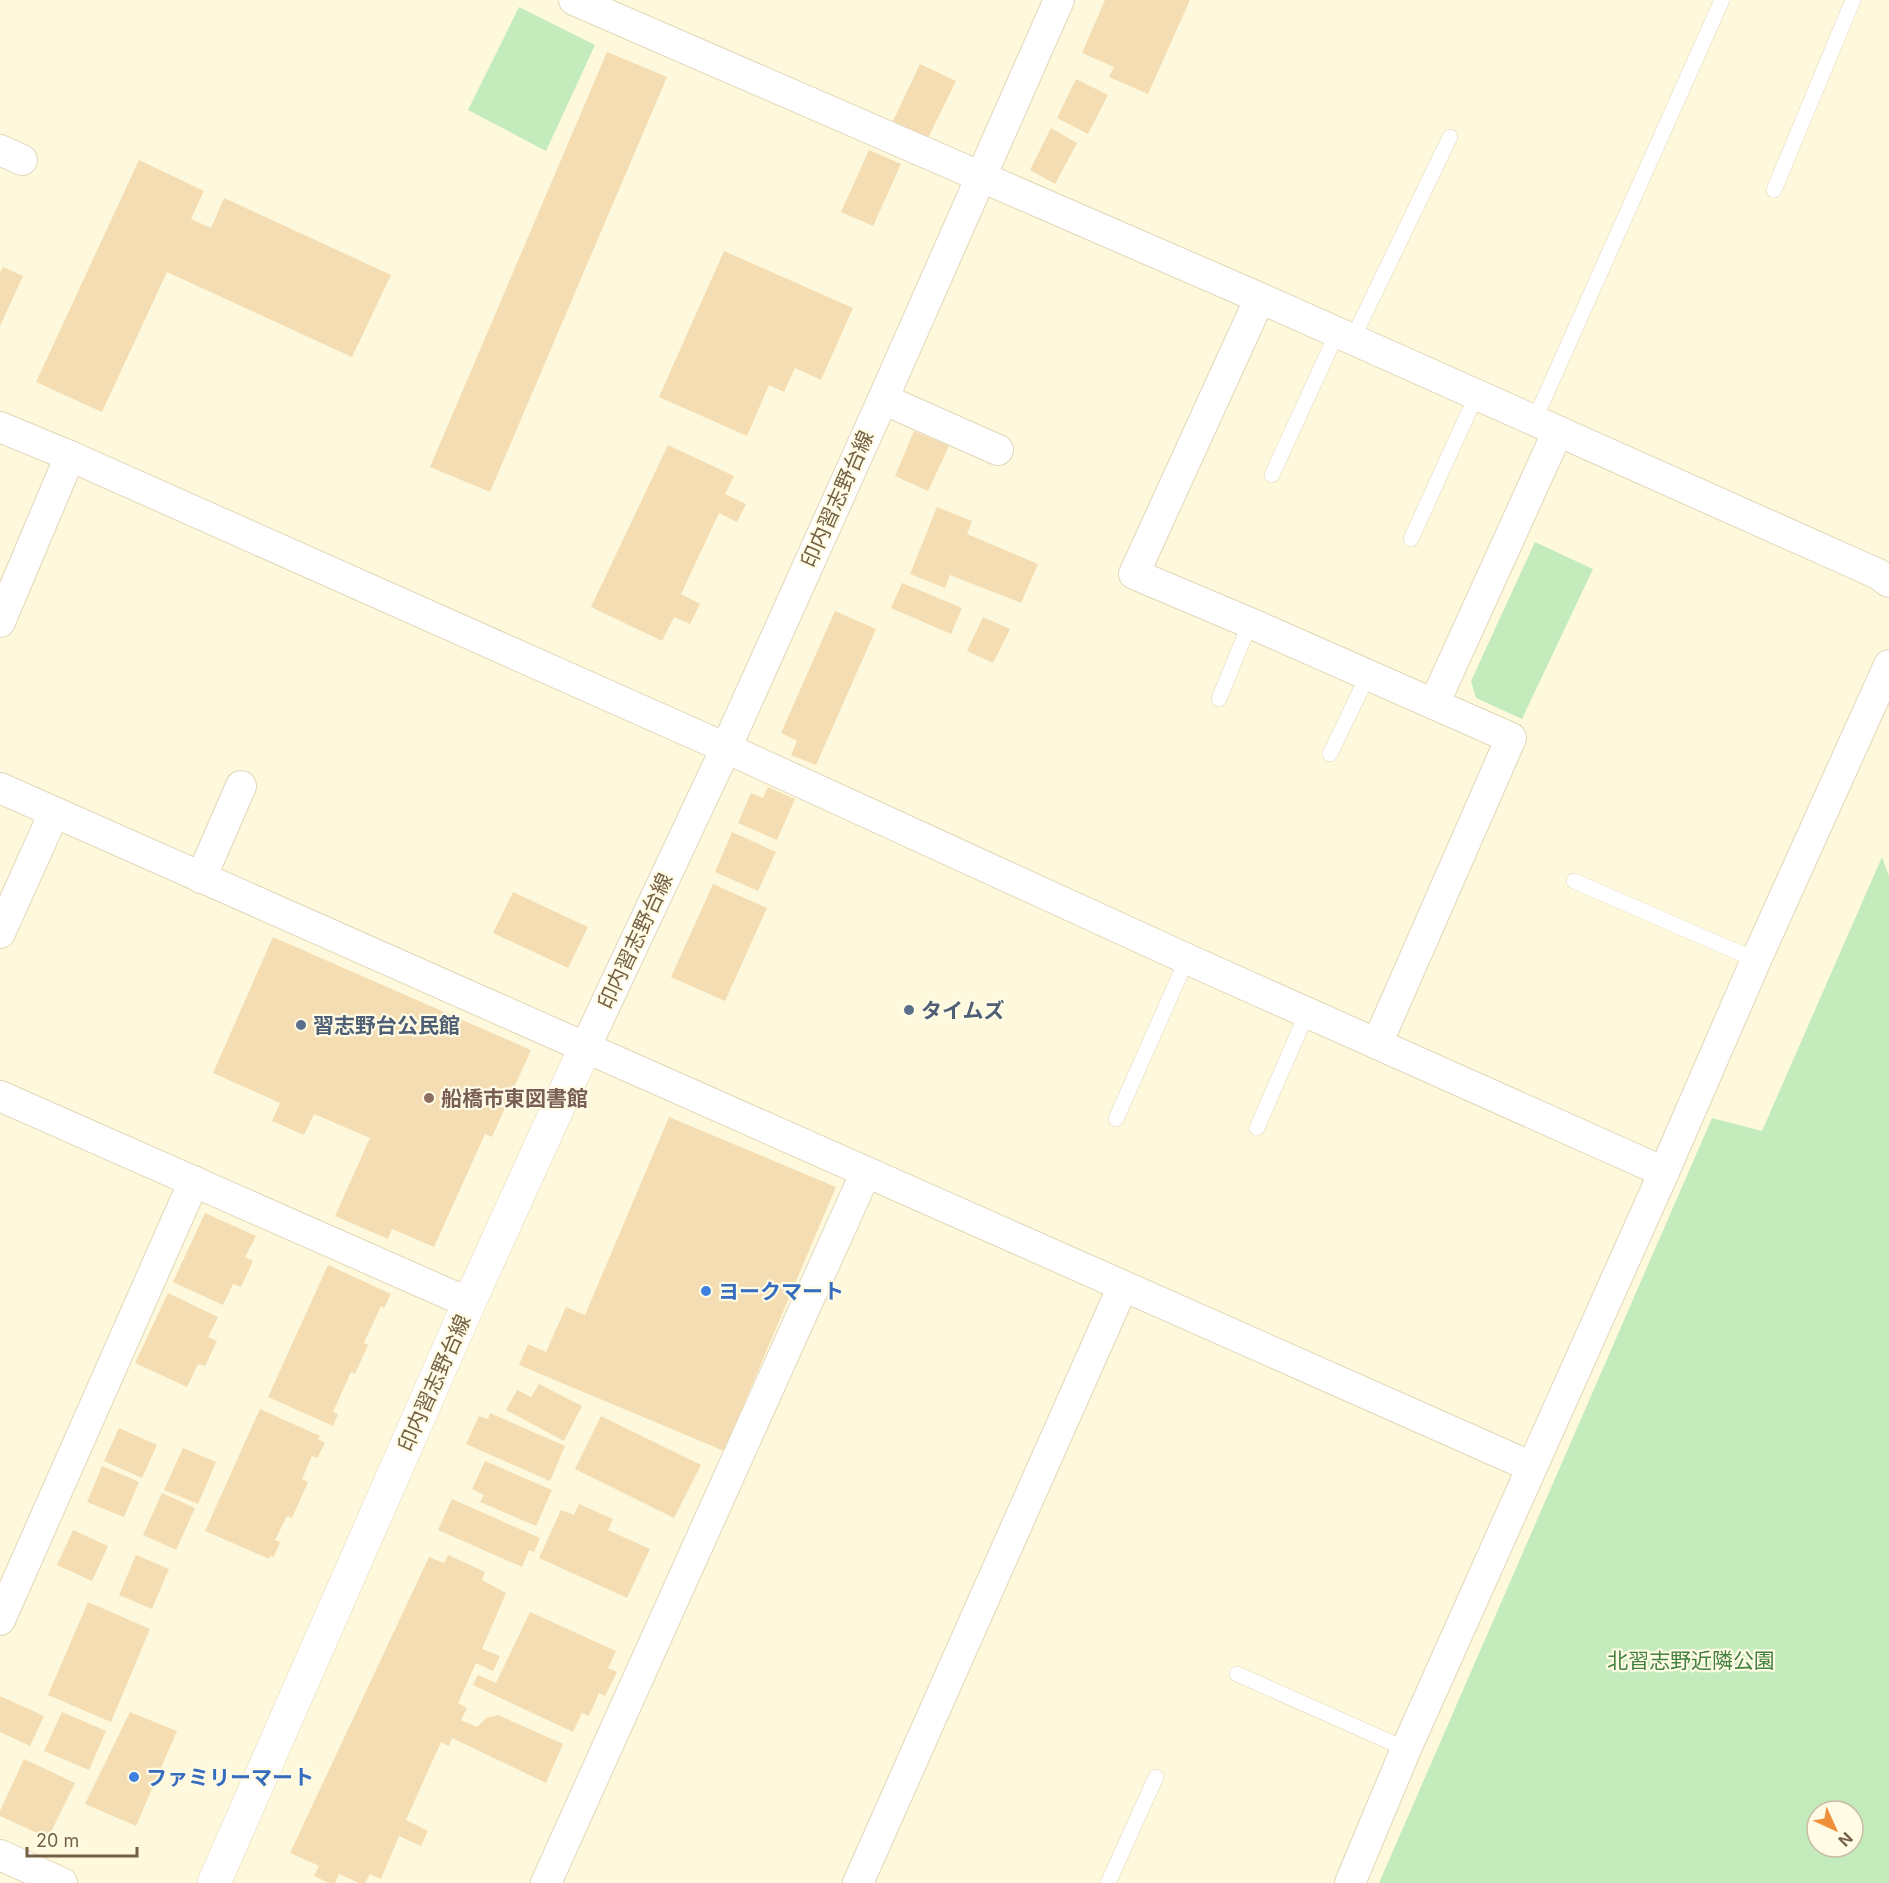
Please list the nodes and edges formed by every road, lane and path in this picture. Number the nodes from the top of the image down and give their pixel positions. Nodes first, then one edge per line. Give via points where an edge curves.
1 (574, 0) edge
2 (1059, 0) edge
3 (1722, 0) edge
4 (1853, 0) edge
5 (1450, 138) dead end
6 (981, 177) junction
7 (1774, 190) dead end
8 (1260, 298) junction
9 (1345, 336) junction
10 (1476, 396) junction
11 (883, 399) junction
12 (1546, 426) junction
13 (0, 427) edge
14 (998, 450) dead end
15 (70, 456) junction
16 (1272, 475) dead end
17 (1411, 539) dead end
18 (1889, 582) edge
19 (0, 622) edge
20 (1250, 623) junction
21 (1889, 665) edge
22 (1368, 675) junction
23 (1219, 699) dead end
24 (1434, 704) junction
25 (726, 748) junction
26 (1330, 754) dead end
27 (241, 786) dead end
28 (0, 788) edge
29 (54, 813) junction
30 (201, 878) junction
31 (1574, 881) dead end
32 (0, 933) edge
33 (1186, 959) junction
34 (1756, 960) junction
35 (1307, 1013) junction
36 (1377, 1044) junction
37 (585, 1048) junction
38 (0, 1096) edge
39 (1116, 1119) dead end
40 (1257, 1128) dead end
41 (866, 1172) junction
42 (1664, 1172) junction
43 (194, 1182) junction
44 (1123, 1286) junction
45 (469, 1303) junction
46 (1532, 1467) junction
47 (0, 1620) edge
48 (1237, 1674) dead end
49 (1406, 1749) junction
50 (1156, 1777) dead end
51 (0, 1855) edge
52 (63, 1883) edge
53 (214, 1883) edge
54 (546, 1883) edge
55 (858, 1883) edge
56 (1108, 1883) edge
57 (1350, 1883) edge

1 - 6 street
2 - 6 street, 印内習志野台線
3 - 12 lane
4 - 7 lane
5 - 9 lane
6 - 8 street
6 - 11 street, 印内習志野台線
8 - 9 street
8 - 20 street via 1134,574
9 - 10 street
9 - 16 lane
10 - 12 street
10 - 17 lane
11 - 14 street
11 - 25 street, 印内習志野台線
12 - 18 street
12 - 24 street
13 - 15 street
15 - 19 street
15 - 25 street
20 - 22 street
20 - 23 lane
21 - 34 street
22 - 24 street
22 - 26 lane
24 - 36 street via 1511,738
25 - 33 street
25 - 37 street, 印内習志野台線
27 - 30 street
28 - 29 street
29 - 30 street
29 - 32 street
30 - 37 street
31 - 34 lane
33 - 35 street
33 - 39 lane
34 - 42 street
35 - 36 street
35 - 40 lane
36 - 42 street
37 - 41 street
37 - 45 street, 印内習志野台線
38 - 43 street
41 - 44 street
41 - 54 street
42 - 46 street
43 - 45 street
43 - 47 street
44 - 46 street
44 - 55 street
45 - 53 street, 印内習志野台線
46 - 49 street
48 - 49 lane
49 - 57 street
50 - 56 lane
51 - 52 street

